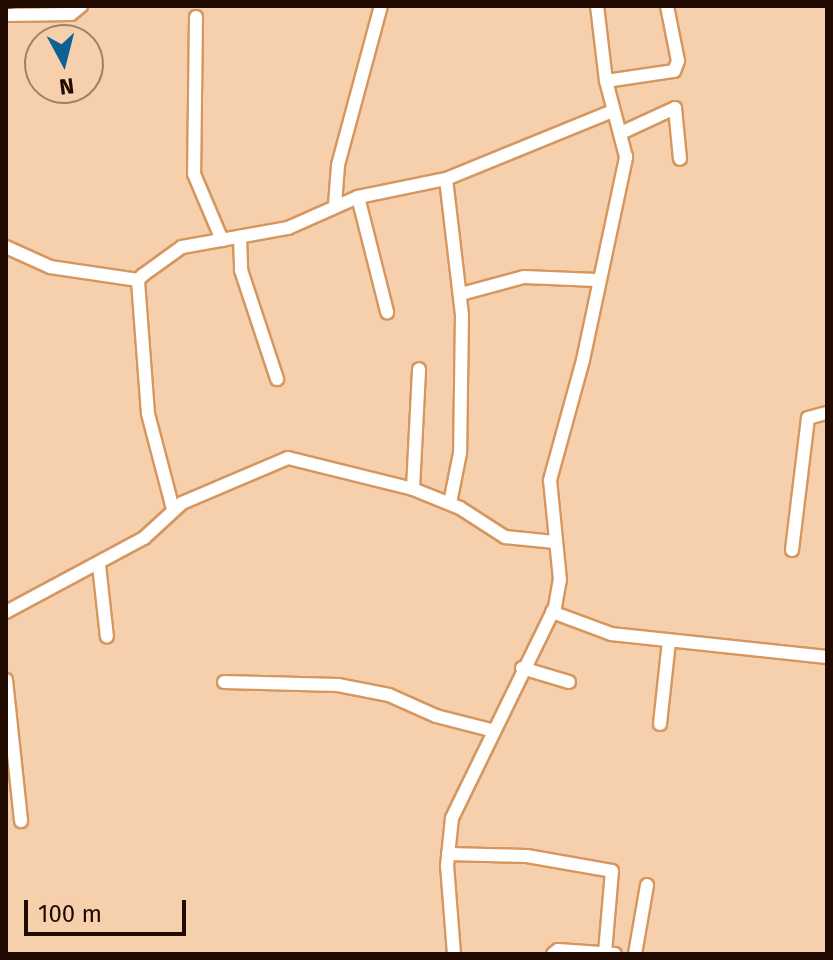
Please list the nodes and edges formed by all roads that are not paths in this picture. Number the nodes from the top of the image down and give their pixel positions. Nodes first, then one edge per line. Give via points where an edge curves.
1 (81, 6) edge
2 (381, 6) edge
3 (597, 6) edge
4 (667, 6) edge
5 (6, 15) edge
6 (196, 17) dead end
7 (606, 81) junction
8 (618, 121) junction
9 (680, 159) dead end
10 (448, 186) junction
11 (360, 203) junction
12 (335, 205) junction
13 (222, 240) junction
14 (6, 247) edge
15 (239, 247) junction
16 (597, 280) junction
17 (138, 286) junction
18 (461, 294) junction
19 (387, 312) dead end
20 (419, 369) dead end
21 (277, 379) dead end
22 (827, 413) edge
23 (413, 489) junction
24 (450, 503) junction
25 (173, 509) junction
26 (555, 542) junction
27 (792, 550) dead end
28 (99, 565) junction
29 (6, 612) edge
30 (552, 612) junction
31 (107, 637) dead end
32 (669, 641) junction
33 (827, 657) edge
34 (522, 668) junction
35 (6, 680) edge
36 (224, 682) dead end
37 (569, 682) dead end
38 (660, 724) dead end
39 (491, 730) junction
40 (21, 821) dead end
41 (448, 854) junction
42 (647, 885) dead end
43 (588, 953) edge
44 (610, 953) edge
45 (454, 954) edge
46 (553, 954) edge
47 (635, 954) edge

1 - 5 street via 71,14
2 - 12 street via 338,165
3 - 7 street
4 - 7 street via 678,61 674,71
6 - 13 street via 194,174
7 - 8 street
8 - 9 street via 675,108
8 - 10 street
8 - 16 street via 626,157
10 - 11 street
10 - 18 street
11 - 12 street
11 - 19 street
12 - 15 street
13 - 15 street
13 - 17 street via 182,247
14 - 17 street via 50,267
15 - 21 street
16 - 18 street via 524,277
16 - 26 street via 583,360 550,480
17 - 25 street via 148,414
18 - 24 street via 462,423
20 - 23 street
22 - 27 street via 808,418
23 - 24 street
23 - 25 street via 288,458 214,486
24 - 26 street via 505,537
25 - 28 street via 152,533
26 - 30 street via 560,580
28 - 29 street
28 - 31 street
30 - 32 street via 611,634
30 - 34 street
32 - 33 street
32 - 38 street
34 - 37 street
34 - 39 street
35 - 40 street
36 - 39 street via 358,689
39 - 41 street via 452,818
41 - 44 street via 527,856 612,871
41 - 45 street
42 - 47 street
43 - 44 street
43 - 46 street

